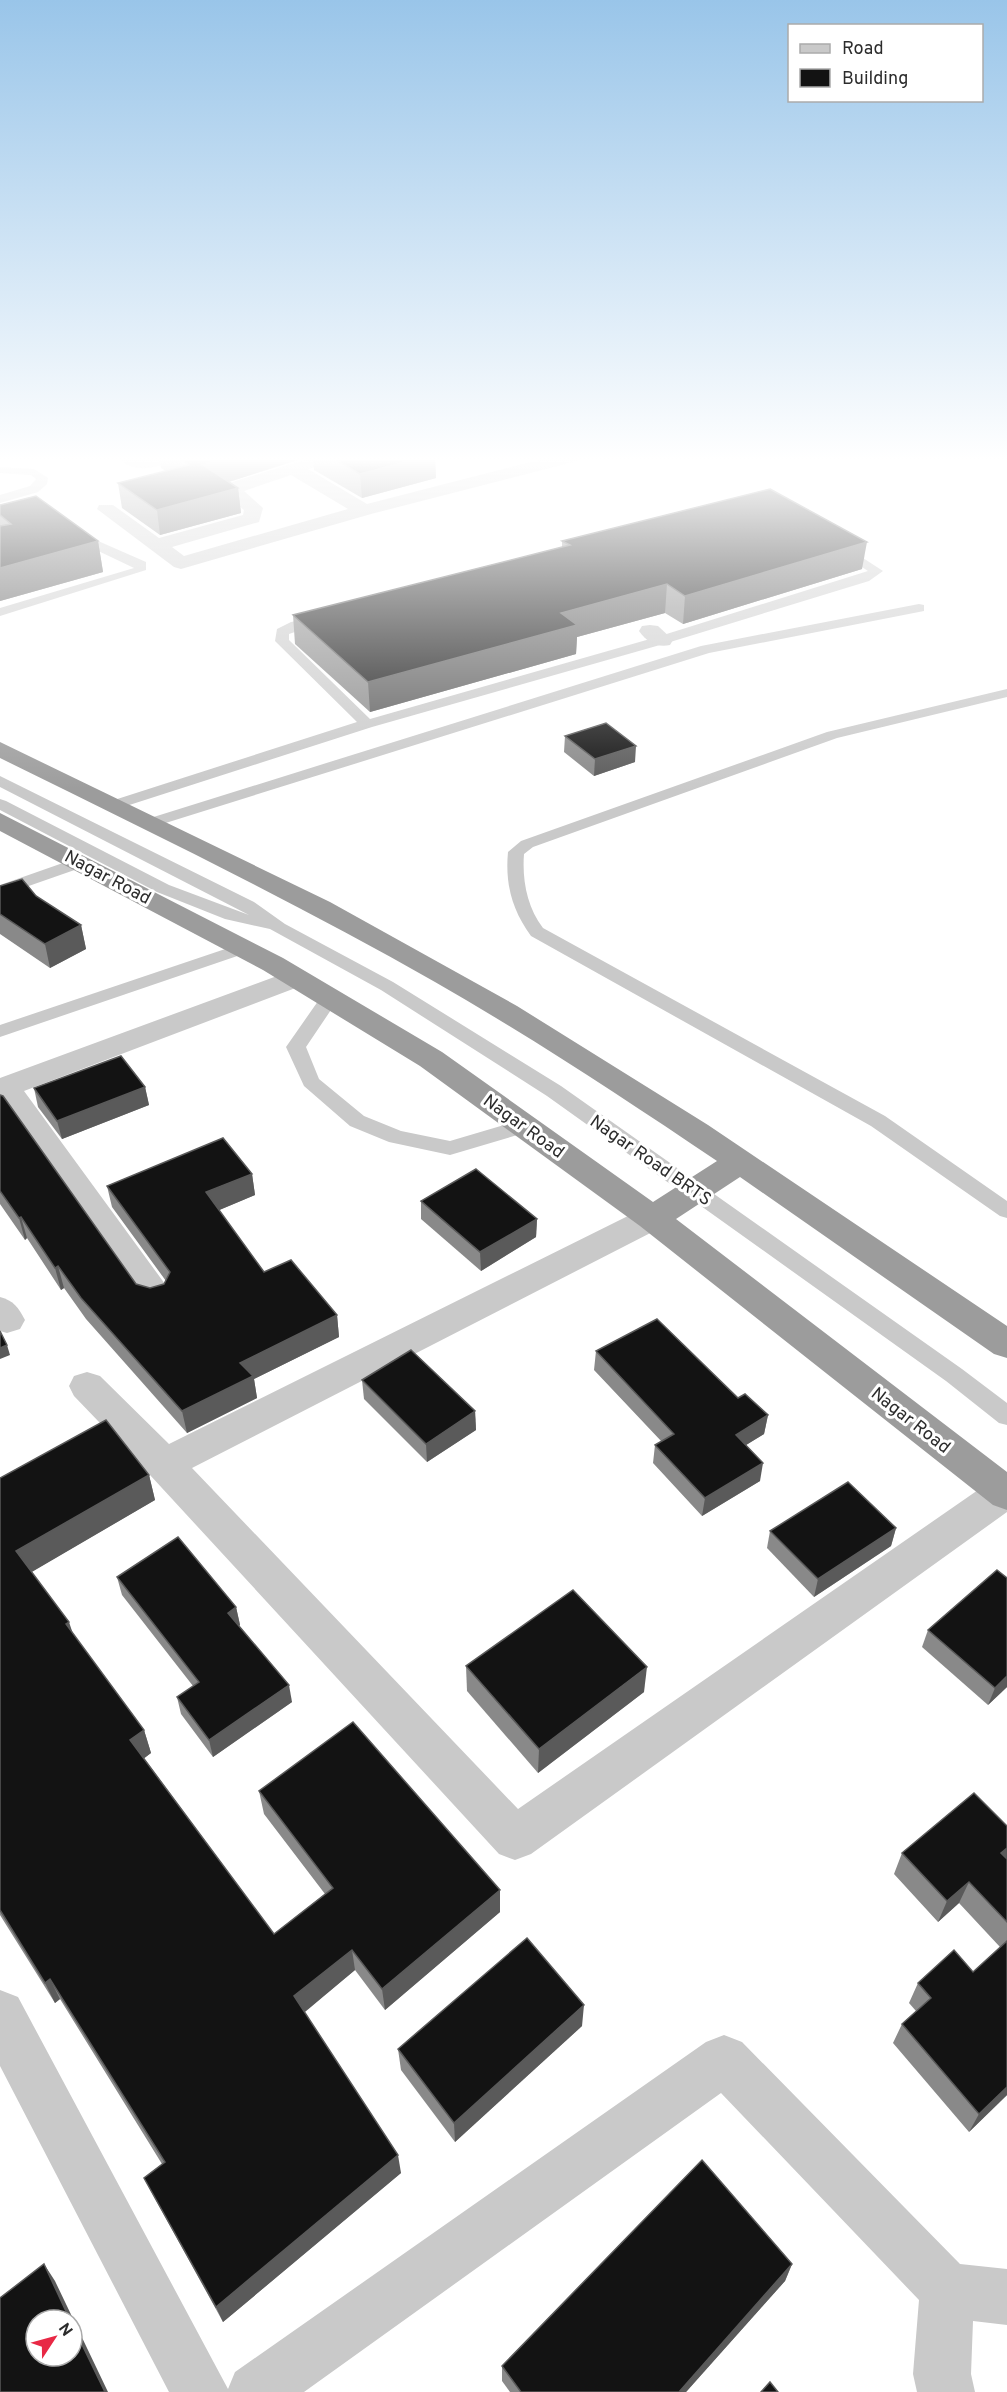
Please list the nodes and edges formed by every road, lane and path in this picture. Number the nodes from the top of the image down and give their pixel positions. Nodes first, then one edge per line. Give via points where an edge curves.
1 (140, 569) edge
2 (874, 569) edge
3 (920, 608) dead end
4 (0, 612) edge
5 (330, 616) edge
6 (1007, 693) edge
7 (368, 724) junction
8 (0, 749) edge
9 (0, 781) edge
10 (0, 804) edge
11 (114, 805) junction
12 (0, 821) edge
13 (150, 823) junction
14 (80, 862) junction
15 (0, 891) edge
16 (279, 928) junction
17 (243, 948) junction
18 (296, 978) junction
19 (330, 998) junction
20 (0, 1031) edge
21 (2, 1088) edge
22 (524, 1126) junction
23 (740, 1162) junction
24 (696, 1192) junction
25 (1007, 1211) edge
26 (652, 1218) junction
27 (154, 1294) edge
28 (1007, 1344) edge
29 (87, 1386) dead end
30 (1007, 1416) edge
31 (164, 1464) junction
32 (1006, 1493) edge
33 (0, 2015) edge
34 (947, 2290) junction
35 (1007, 2297) edge
36 (200, 2392) edge
37 (255, 2392) edge
38 (946, 2392) edge

1 - 4 lane
2 - 7 lane via 877,571 864,578 656,635
3 - 13 lane via 706,650
5 - 7 lane via 282,632 282,641
6 - 25 lane via 832,735 527,844 516,852 515,861 521,908 537,932 878,1121
7 - 11 lane
8 - 11 highway
9 - 16 lane via 248,906
10 - 16 lane via 166,890 234,917
11 - 13 highway
12 - 14 highway, Nagar Road
13 - 23 highway via 344,920 506,1012
14 - 15 lane
14 - 17 highway, Nagar Road
16 - 24 lane, Nagar Road BRTS via 387,986 554,1091
17 - 18 highway, Nagar Road
17 - 20 lane
18 - 19 highway, Nagar Road
18 - 21 street
19 - 22 highway, Nagar Road via 431,1059
19 - 22 lane via 296,1047 311,1082 357,1121 396,1137 450,1148
21 - 27 street
22 - 26 highway, Nagar Road
23 - 24 highway
23 - 28 highway
24 - 26 highway
24 - 30 lane, Nagar Road BRTS via 954,1374
26 - 31 street
26 - 32 highway, Nagar Road
29 - 31 street
31 - 32 street via 515,1838
33 - 36 street
34 - 35 street
34 - 37 street via 724,2060
34 - 38 street via 942,2374

